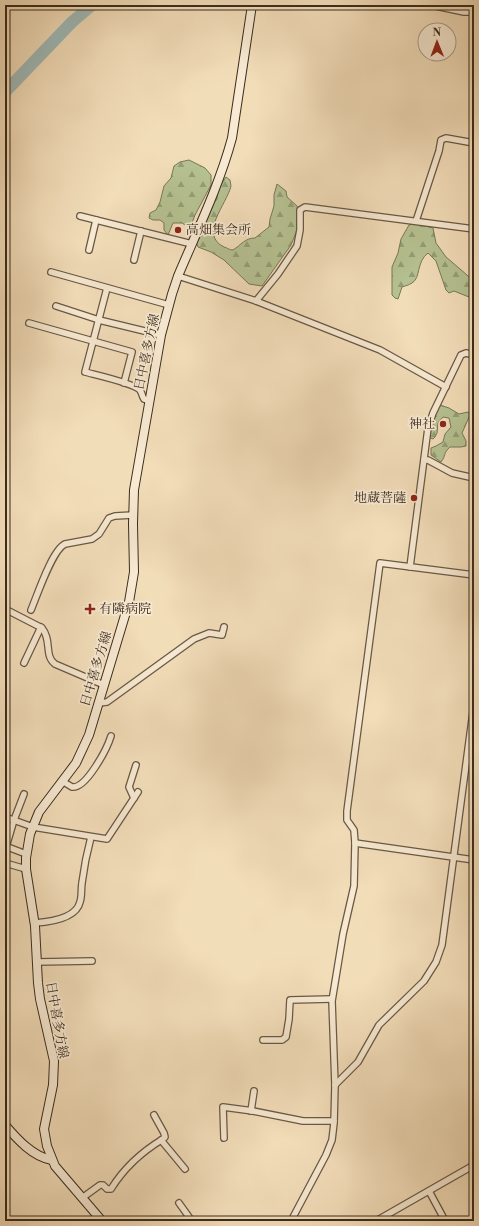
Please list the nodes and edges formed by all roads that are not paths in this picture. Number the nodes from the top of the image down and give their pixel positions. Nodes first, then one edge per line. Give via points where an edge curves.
1 (252, 5) edge
2 (431, 5) edge
3 (474, 12) edge
4 (474, 143) edge
5 (80, 216) dead end
6 (96, 220) junction
7 (416, 221) junction
8 (474, 229) edge
9 (141, 231) junction
10 (192, 244) junction
11 (89, 250) dead end
12 (134, 260) dead end
13 (52, 272) dead end
14 (178, 276) junction
15 (107, 288) junction
16 (256, 301) junction
17 (169, 305) junction
18 (56, 306) dead end
19 (98, 320) junction
20 (29, 323) dead end
21 (161, 335) junction
22 (93, 340) junction
23 (474, 355) edge
24 (124, 383) junction
25 (446, 387) junction
26 (149, 402) junction
27 (424, 460) junction
28 (474, 478) edge
29 (133, 515) junction
30 (410, 567) junction
31 (474, 575) edge
32 (5, 610) edge
33 (31, 610) dead end
34 (40, 627) junction
35 (224, 627) dead end
36 (24, 663) dead end
37 (104, 685) junction
38 (99, 703) junction
39 (474, 704) edge
40 (111, 736) dead end
41 (136, 765) dead end
42 (62, 781) junction
43 (138, 792) dead end
44 (24, 794) dead end
45 (134, 798) junction
46 (5, 816) edge
47 (14, 820) junction
48 (33, 827) junction
49 (91, 837) junction
50 (355, 843) junction
51 (6, 846) edge
52 (26, 854) junction
53 (454, 858) junction
54 (474, 860) edge
55 (5, 863) edge
56 (26, 870) junction
57 (35, 923) junction
58 (92, 961) dead end
59 (37, 962) junction
60 (332, 999) junction
61 (263, 1040) dead end
62 (335, 1085) junction
63 (254, 1091) dead end
64 (251, 1111) junction
65 (154, 1116) dead end
66 (334, 1121) junction
67 (5, 1125) edge
68 (224, 1138) dead end
69 (161, 1140) junction
70 (52, 1160) junction
71 (474, 1165) edge
72 (185, 1169) dead end
73 (429, 1190) junction
74 (82, 1198) junction
75 (178, 1203) dead end
76 (102, 1221) edge
77 (191, 1221) edge
78 (291, 1221) edge
79 (376, 1221) edge
80 (437, 1221) edge

1 - 10 main road, 日中喜多方線 via 232,138 222,172
2 - 3 street
4 - 7 street via 446,138 441,140
5 - 6 street
6 - 9 street
6 - 11 street
7 - 8 street
7 - 16 street via 306,206 300,210 297,246
9 - 10 street
9 - 12 street
10 - 14 main road, 日中喜多方線
13 - 15 street
14 - 16 street
14 - 17 main road, 日中喜多方線
15 - 17 street
15 - 19 street
16 - 25 street via 380,350
17 - 21 main road, 日中喜多方線
18 - 19 street
19 - 21 street
19 - 22 street
20 - 22 street
21 - 26 main road, 日中喜多方線
22 - 24 street via 132,352
22 - 24 street via 85,372
23 - 25 street via 462,355
24 - 26 street via 139,389 144,399
25 - 27 street via 428,428
26 - 29 main road, 日中喜多方線 via 134,490
27 - 28 street
27 - 30 street
29 - 33 street via 109,518 99,534 92,539 60,546
29 - 37 main road, 日中喜多方線 via 133,586
30 - 31 street
30 - 50 street via 380,563 347,810 347,820 354,830
32 - 34 street
34 - 36 street
34 - 37 street via 46,633 51,662
35 - 38 street via 222,635 209,633 194,639 107,702
37 - 38 main road, 日中喜多方線
38 - 42 main road, 日中喜多方線 via 76,763
39 - 53 street
40 - 42 street via 103,753 80,786 72,787
41 - 45 street via 129,787
42 - 48 main road, 日中喜多方線 via 39,812
43 - 45 street
44 - 47 street
45 - 49 street via 107,839
46 - 47 street
47 - 48 street
47 - 51 street
48 - 49 street
48 - 52 main road, 日中喜多方線
49 - 57 street via 77,908 52,922
50 - 53 street
50 - 60 street via 354,886
51 - 52 street
52 - 56 main road, 日中喜多方線
53 - 54 street
53 - 62 street via 442,945 436,962 424,981 379,1025 358,1062
55 - 56 street
56 - 57 main road, 日中喜多方線
57 - 59 main road, 日中喜多方線
58 - 59 street
59 - 70 main road, 日中喜多方線 via 40,998 54,1061 53,1085 44,1129 46,1146
60 - 61 street via 290,1000 286,1037 282,1040
60 - 62 street
62 - 66 street
63 - 64 street
64 - 66 street via 303,1121
64 - 68 street via 223,1107
65 - 69 street via 164,1133 165,1137
66 - 78 street via 332,1140 326,1155
67 - 70 main road via 35,1154
69 - 72 street
69 - 74 street via 127,1168 111,1189 100,1185
70 - 74 main road, 日中喜多方線
71 - 73 street
73 - 79 street
73 - 80 street via 443,1217
74 - 76 main road, 日中喜多方線
75 - 77 street

